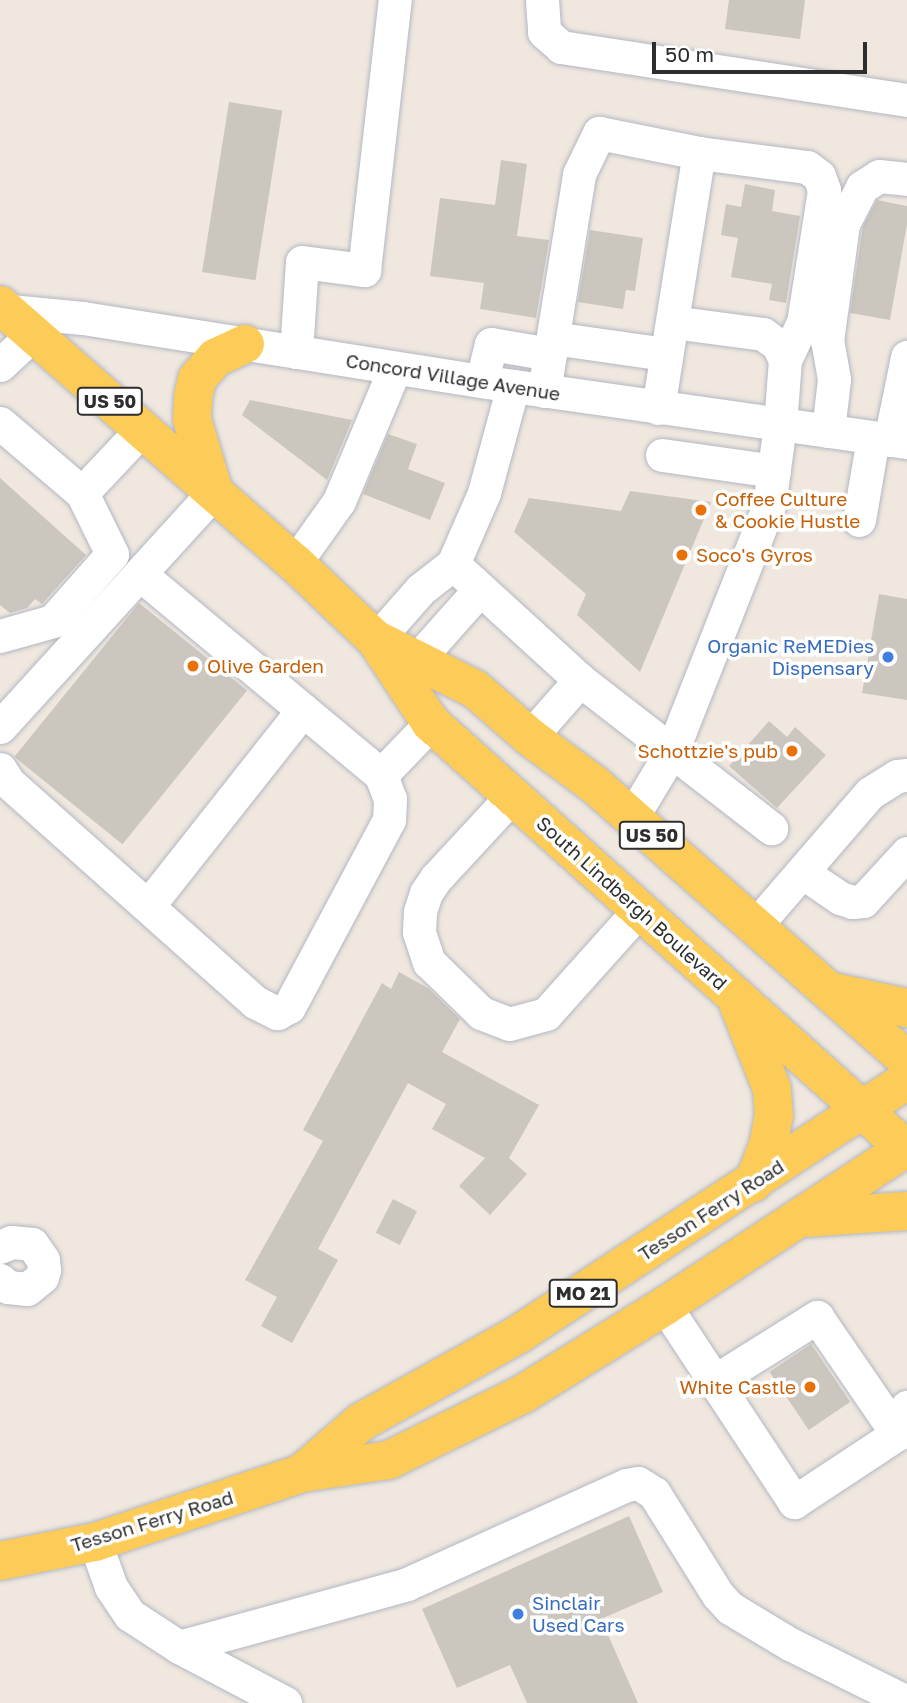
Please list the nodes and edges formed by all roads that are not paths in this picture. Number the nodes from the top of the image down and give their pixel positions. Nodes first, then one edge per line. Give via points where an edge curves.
1 (395, 0) edge
2 (542, 0) edge
3 (907, 100) edge
4 (699, 153) junction
5 (907, 180) edge
6 (10, 315) edge
7 (672, 322) junction
8 (246, 344) junction
9 (552, 346) junction
10 (296, 352) junction
11 (666, 354) junction
12 (907, 357) edge
13 (785, 360) junction
14 (0, 365) edge
15 (395, 368) junction
16 (513, 386) junction
17 (658, 408) junction
18 (710, 415) junction
19 (0, 423) edge
20 (780, 425) junction
21 (142, 429) junction
22 (828, 431) junction
23 (890, 440) edge
24 (662, 455) dead end
25 (702, 461) junction
26 (774, 471) junction
27 (214, 492) junction
28 (82, 493) junction
29 (859, 520) dead end
30 (295, 563) junction
31 (453, 564) junction
32 (140, 574) junction
33 (480, 589) junction
34 (0, 636) edge
35 (376, 640) junction
36 (417, 660) junction
37 (580, 680) junction
38 (303, 710) junction
39 (431, 723) junction
40 (0, 727) edge
41 (530, 737) junction
42 (673, 749) junction
43 (0, 769) edge
44 (381, 775) junction
45 (907, 775) edge
46 (512, 796) junction
47 (632, 817) junction
48 (771, 828) dead end
49 (907, 853) edge
50 (802, 872) junction
51 (148, 906) junction
52 (639, 910) junction
53 (755, 925) junction
54 (830, 990) junction
55 (734, 995) junction
56 (907, 1008) edge
57 (907, 1060) edge
58 (907, 1080) edge
59 (863, 1110) junction
60 (906, 1148) edge
61 (753, 1183) junction
62 (907, 1211) edge
63 (798, 1219) junction
64 (0, 1247) edge
65 (0, 1280) edge
66 (665, 1306) junction
67 (713, 1382) junction
68 (902, 1420) edge
69 (302, 1473) junction
70 (95, 1542) junction
71 (0, 1561) edge
72 (179, 1647) junction
73 (907, 1702) edge
74 (285, 1703) edge

1 - 10 street via 364,270 302,262
2 - 3 street via 544,32 561,47
4 - 7 street
4 - 9 street via 599,133 579,174
4 - 13 street via 807,167 819,176 824,190 803,322
5 - 22 street via 879,176 862,187 843,224 827,341 834,379
6 - 8 street, Concord Village Avenue via 83,318
6 - 14 street
6 - 21 main road, South Lindbergh Boulevard / US 50
7 - 11 street
7 - 13 street via 763,334 778,345
8 - 10 street, Concord Village Avenue
8 - 27 main road via 215,358 197,379 192,397 192,419
9 - 11 street
9 - 16 street
9 - 16 street via 491,344
10 - 15 street, Concord Village Avenue
11 - 17 street
12 - 23 street
13 - 20 street
15 - 16 street, Concord Village Avenue
15 - 30 street via 339,501
16 - 17 street, Concord Village Avenue
16 - 31 street via 484,493
17 - 18 street, Concord Village Avenue
18 - 20 street, Concord Village Avenue
18 - 25 street
19 - 28 street
20 - 22 street, Concord Village Avenue
20 - 26 street
21 - 27 main road, South Lindbergh Boulevard / US 50
21 - 28 street
22 - 23 street, Concord Village Avenue
23 - 29 street
24 - 25 street
25 - 26 street
26 - 42 street via 769,505
27 - 30 main road, South Lindbergh Boulevard / US 50
27 - 32 street
28 - 34 street via 112,554 52,621
30 - 35 main road, South Lindbergh Boulevard / US 50
31 - 33 street
31 - 35 street via 421,589
32 - 38 street
32 - 40 street
33 - 36 street
33 - 37 street
35 - 36 main road, South Lindbergh Boulevard / US 50
35 - 39 main road, South Lindbergh Boulevard / US 50
36 - 41 main road, South Lindbergh Boulevard / US 50 via 475,689
37 - 41 street
37 - 42 street
38 - 44 street
38 - 51 street
39 - 44 street
39 - 46 main road, South Lindbergh Boulevard / US 50
41 - 47 main road, South Lindbergh Boulevard / US 50
42 - 47 street
42 - 48 street
43 - 51 street via 8,782
44 - 51 street via 390,799 389,820 289,1007 277,1013 255,1002
45 - 50 street via 870,793
46 - 52 main road, South Lindbergh Boulevard / US 50
46 - 52 street via 436,878 419,912 419,932 429,961 481,1013 509,1024 546,1014
47 - 53 main road, South Lindbergh Boulevard / US 50
49 - 50 street via 863,901 840,898
50 - 53 street
52 - 55 main road, South Lindbergh Boulevard / US 50
53 - 54 main road, South Lindbergh Boulevard / US 50
54 - 56 main road
54 - 57 main road, South Lindbergh Boulevard / US 50
55 - 59 main road, South Lindbergh Boulevard / US 50
55 - 61 main road via 772,1094 774,1115 768,1146
58 - 59 main road, Tesson Ferry Road / MO 21
59 - 60 main road, South Lindbergh Boulevard / US 50
59 - 61 main road, Tesson Ferry Road / MO 21
60 - 63 main road, Tesson Ferry Road / MO 21
61 - 69 main road, Tesson Ferry Road / MO 21 via 519,1334 361,1422
62 - 63 main road
63 - 66 main road, Tesson Ferry Road / MO 21
64 - 65 street via 11,1242 32,1244 44,1270 27,1289 8,1287
66 - 67 street
66 - 69 main road, Tesson Ferry Road / MO 21 via 523,1394 389,1460
67 - 68 street via 817,1317
67 - 68 street via 794,1502
69 - 70 main road, Tesson Ferry Road / MO 21
70 - 71 main road, Tesson Ferry Road / MO 21
70 - 72 street via 111,1587 131,1615
72 - 73 street via 407,1584 638,1483 654,1493 730,1608 790,1644
72 - 74 street

